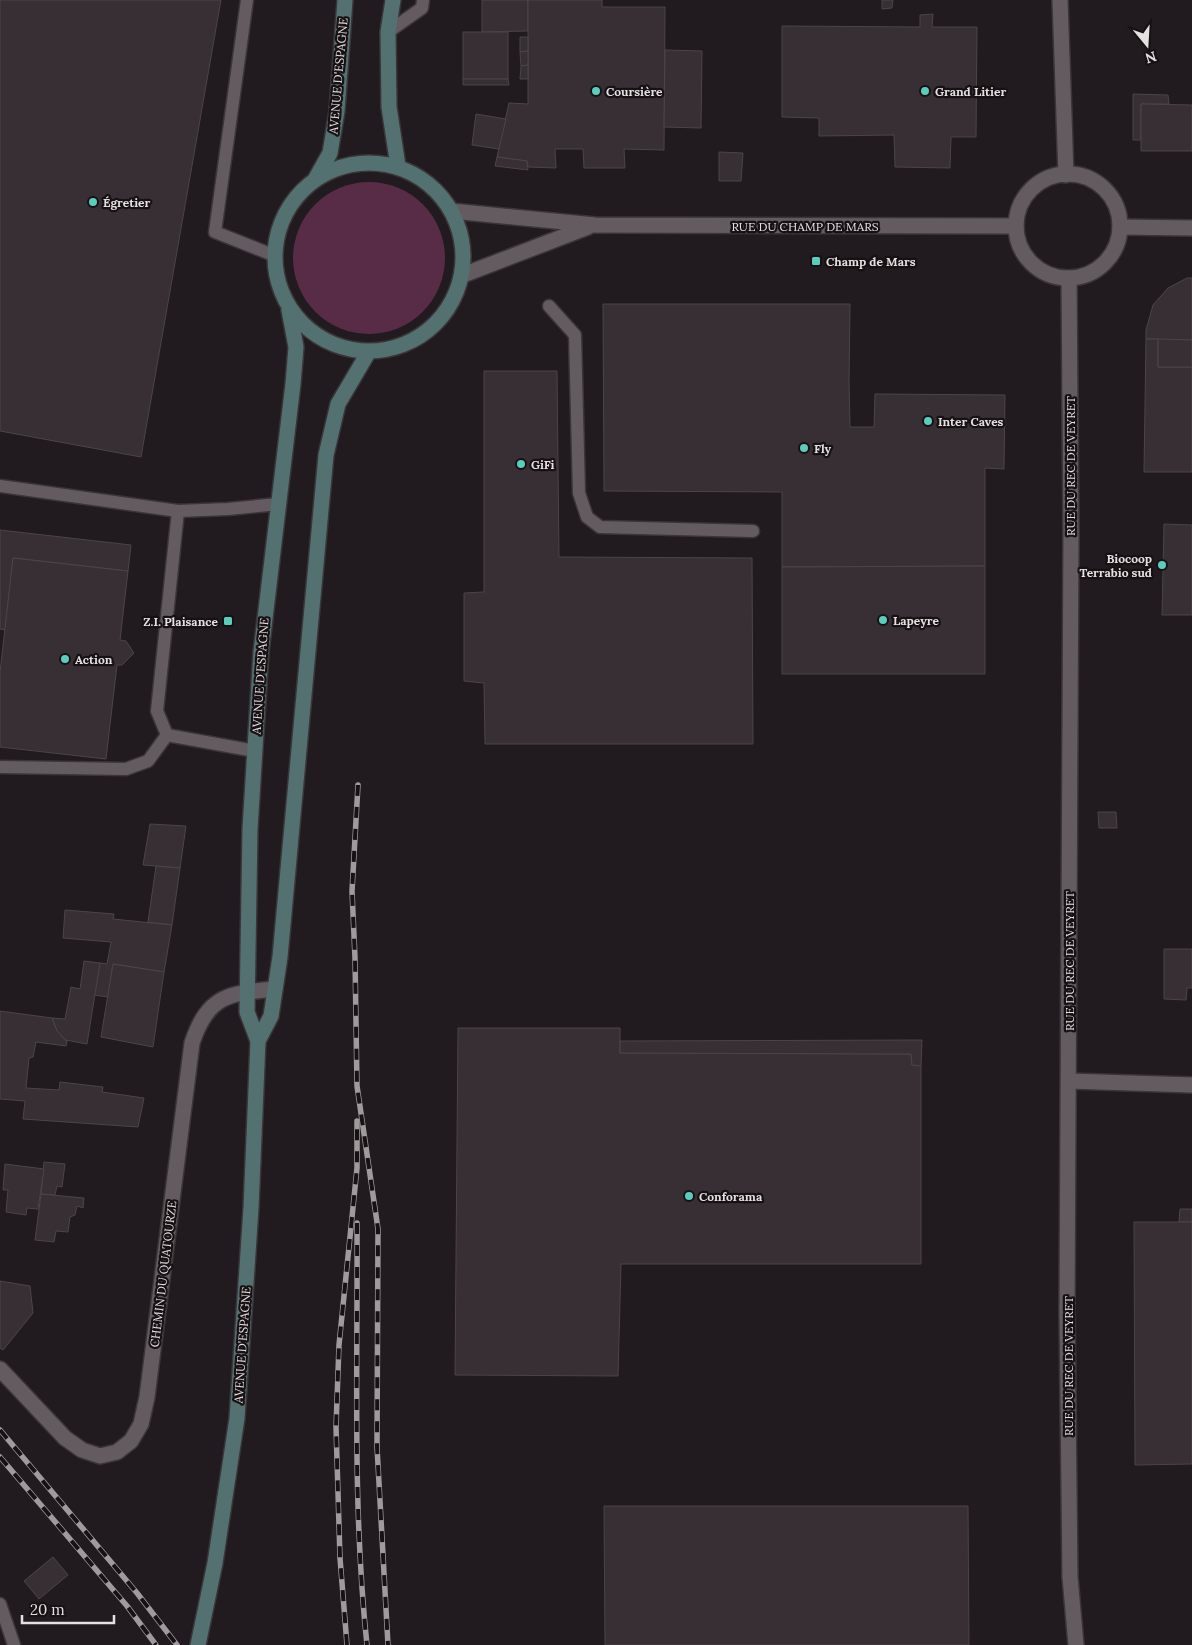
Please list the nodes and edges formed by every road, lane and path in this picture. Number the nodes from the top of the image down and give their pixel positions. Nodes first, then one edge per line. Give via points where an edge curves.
1 (247, 0) edge
2 (345, 0) edge
3 (393, 0) edge
4 (423, 0) edge
5 (1060, 0) edge
6 (388, 32) junction
7 (398, 166) junction
8 (1066, 175) junction
9 (316, 178) junction
10 (452, 211) junction
11 (595, 225) junction
12 (1016, 226) junction
13 (1120, 227) junction
14 (1192, 228) edge
15 (273, 255) junction
16 (462, 275) junction
17 (1069, 278) junction
18 (549, 306) dead end
19 (289, 310) junction
20 (368, 353) junction
21 (0, 486) edge
22 (278, 504) junction
23 (178, 510) junction
24 (753, 531) dead end
25 (167, 735) junction
26 (255, 751) junction
27 (0, 767) edge
28 (275, 989) junction
29 (247, 992) junction
30 (258, 1042) junction
31 (1069, 1081) junction
32 (1192, 1085) edge
33 (0, 1369) edge
34 (0, 1604) edge
35 (14, 1645) edge
36 (198, 1645) edge
37 (1076, 1645) edge

1 - 15 lane via 215,232
2 - 9 main road, AVENUE D'ESPAGNE via 333,136 330,153
3 - 6 main road
4 - 6 lane via 422,8
5 - 8 street
6 - 7 main road via 389,108
7 - 9 main road via 352,163
7 - 10 main road via 430,184
8 - 12 street via 1040,182 1026,196 1019,208
8 - 13 street via 1084,176 1102,185 1114,200
9 - 15 main road via 291,202 278,226
10 - 11 street, RUE DU CHAMP DE MARS
10 - 16 main road via 464,244
11 - 12 street, RUE DU CHAMP DE MARS
11 - 16 street, RUE DU CHAMP DE MARS
12 - 17 street via 1020,246 1033,265 1047,273
13 - 14 street
13 - 17 street via 1115,249 1108,260 1088,274
15 - 19 main road via 280,294
16 - 20 main road via 454,300 440,321 404,346
17 - 31 street, RUE DU REC DE VEYRET
18 - 24 lane via 575,335 579,493 586,517 600,527
19 - 20 main road via 305,328 330,344
19 - 22 main road, AVENUE D'ESPAGNE via 296,347
20 - 28 main road, AVENUE D'ESPAGNE via 338,404 326,455 288,880
21 - 23 lane
22 - 23 lane
22 - 26 main road, AVENUE D'ESPAGNE via 261,652
23 - 25 lane via 156,711
25 - 26 lane
25 - 27 lane via 148,761 126,769
26 - 29 main road, AVENUE D'ESPAGNE
28 - 29 street, CHEMIN DU QUATOURZE
28 - 30 main road, AVENUE D'ESPAGNE via 271,1016
29 - 30 main road, AVENUE D'ESPAGNE via 247,1012
29 - 33 street, CHEMIN DU QUATOURZE via 210,1007 192,1043 147,1397 141,1424 131,1441 117,1452 100,1456 82,1450 65,1438
30 - 36 main road, AVENUE D'ESPAGNE via 237,1418 216,1563
31 - 32 street
31 - 37 street, RUE DU REC DE VEYRET via 1069,1567
34 - 35 lane

